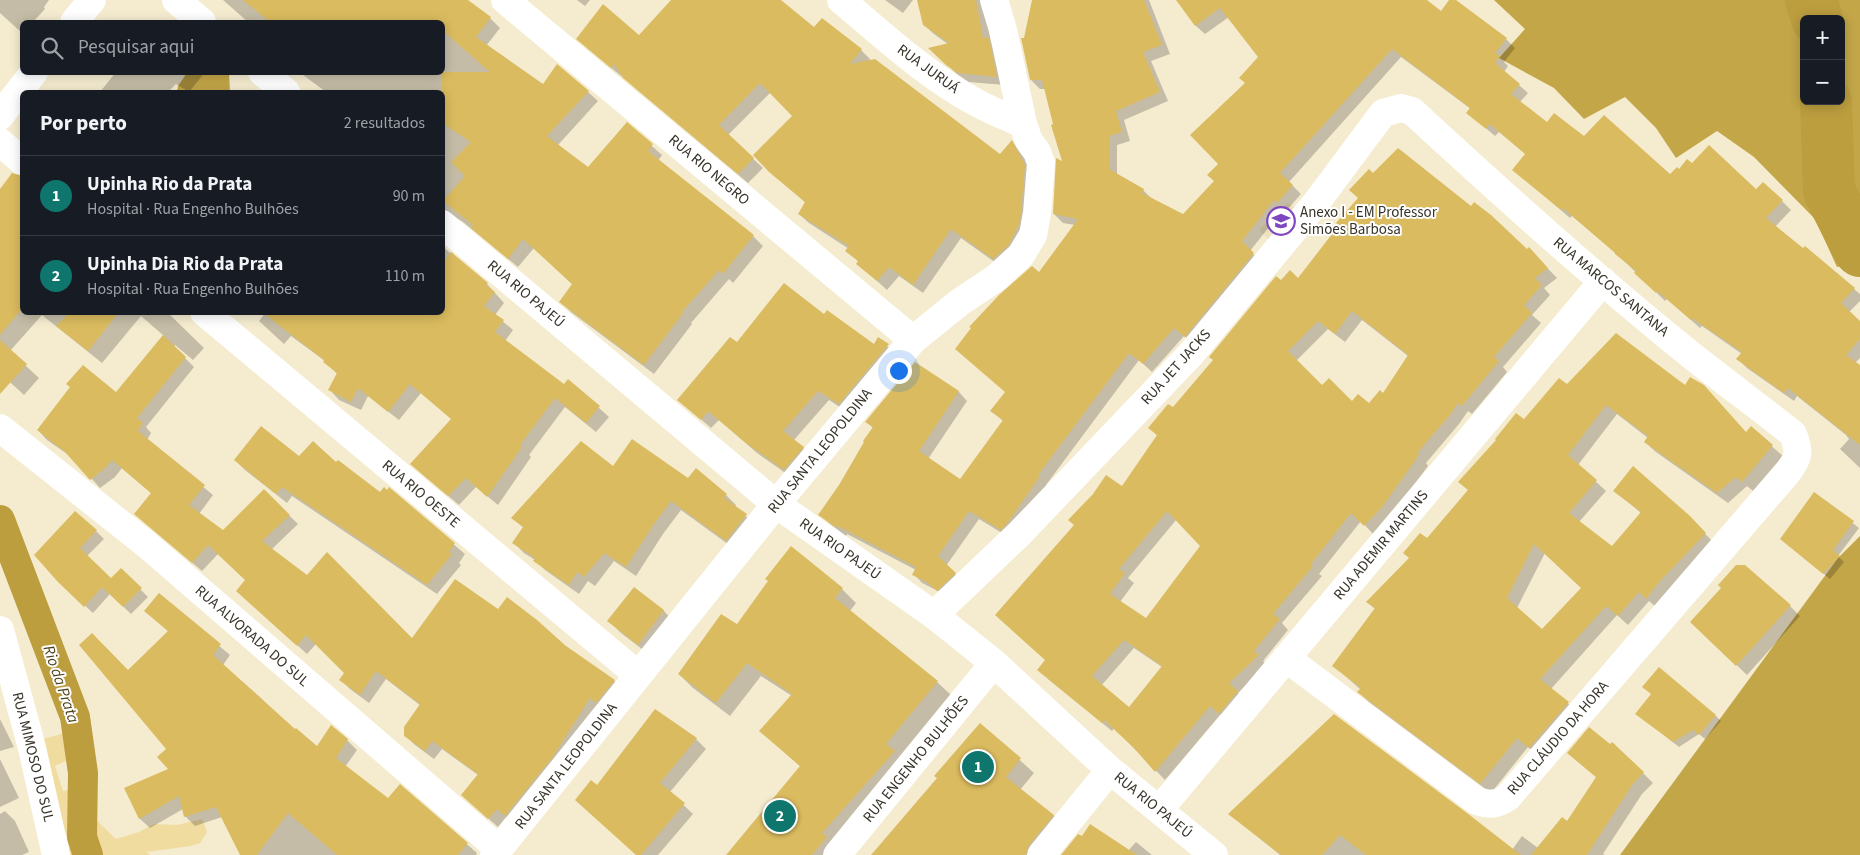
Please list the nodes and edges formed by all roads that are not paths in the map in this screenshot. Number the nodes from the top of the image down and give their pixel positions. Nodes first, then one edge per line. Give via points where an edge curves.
1 (92, 0) edge
2 (176, 0) edge
3 (506, 0) edge
4 (841, 0) edge
5 (994, 0) edge
6 (76, 20) edge
7 (200, 20) edge
8 (32, 75) edge
9 (266, 75) edge
10 (20, 90) edge
11 (20, 90) edge
12 (284, 90) edge
13 (1401, 108) joint
14 (0, 116) edge
15 (1023, 124) junction
16 (0, 142) edge
17 (20, 159) edge
18 (445, 227) edge
19 (1602, 281) junction
20 (208, 315) edge
21 (913, 340) junction
22 (0, 428) edge
23 (1787, 473) joint
24 (776, 504) junction
25 (934, 615) junction
26 (0, 630) edge
27 (1286, 658) junction
28 (994, 663) junction
29 (638, 675) junction
30 (1110, 770) junction
31 (1159, 810) junction
32 (497, 852) edge
33 (56, 855) edge
34 (837, 855) edge
35 (1040, 855) edge
36 (1214, 855) edge

1 - 6 street
2 - 7 street
3 - 21 street, RUA RIO NEGRO
4 - 15 street, RUA JURUÁ via 945,83 976,103
5 - 15 street, RUA SANTA LEOPOLDINA
8 - 10 street
9 - 12 street
11 - 14 street
13 - 19 street, RUA MARCOS SANTANA via 1412,111
13 - 25 street, RUA JET JACKS via 1383,113 1316,203 1191,354 1019,534
15 - 21 street, RUA SANTA LEOPOLDINA via 1041,163 1033,235 1010,266
16 - 17 street
18 - 24 street, RUA RIO PAJEÚ
19 - 23 street, RUA MARCOS SANTANA via 1793,434 1798,453 1796,462
19 - 27 street, RUA ADEMIR MARTINS
20 - 29 street, RUA RIO OESTE
21 - 24 street, RUA SANTA LEOPOLDINA
22 - 32 street, RUA ALVORADA DO SUL via 146,544
23 - 27 street, RUA CLÁUDIO DA HORA via 1508,797 1499,803 1490,805 1477,801
24 - 25 street, RUA RIO PAJEÚ
24 - 29 street, RUA SANTA LEOPOLDINA
25 - 28 street, RUA RIO PAJEÚ
26 - 33 street, RUA MIMOSO DO SUL via 32,748
27 - 31 street, RUA ADEMIR MARTINS
28 - 30 street, RUA RIO PAJEÚ
28 - 34 street, RUA ENGENHO BULHÕES
29 - 32 street, RUA SANTA LEOPOLDINA
30 - 31 street, RUA RIO PAJEÚ
30 - 35 street
31 - 36 street, RUA RIO PAJEÚ

